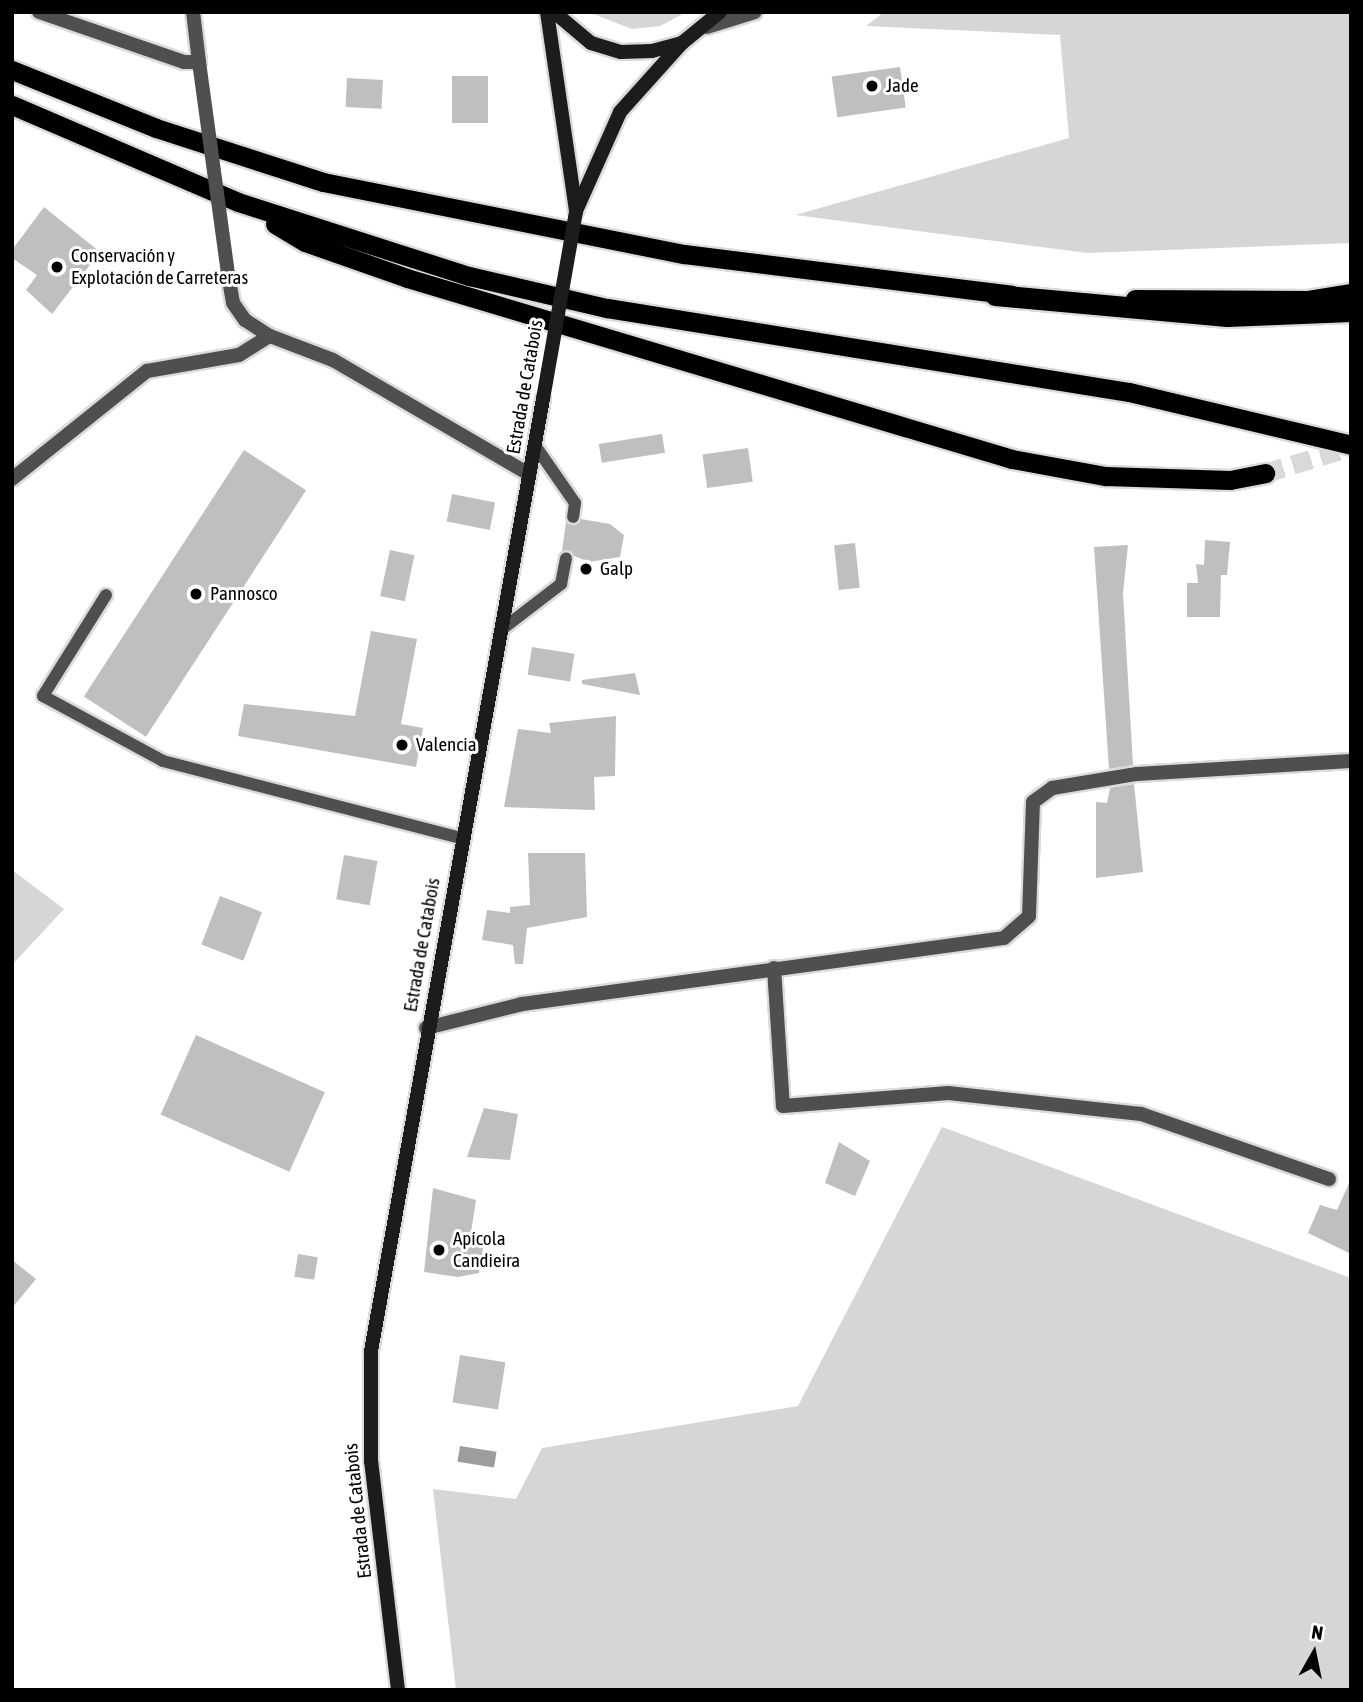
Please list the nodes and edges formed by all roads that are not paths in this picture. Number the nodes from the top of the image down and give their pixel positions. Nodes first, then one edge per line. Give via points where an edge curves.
1 (39, 12) edge
2 (193, 12) edge
3 (547, 12) edge
4 (554, 12) edge
5 (720, 12) edge
6 (755, 12) edge
7 (707, 27) junction
8 (682, 43) junction
9 (200, 62) junction
10 (12, 70) edge
11 (12, 105) edge
12 (238, 202) junction
13 (576, 211) junction
14 (1351, 293) edge
15 (995, 295) junction
16 (1351, 311) edge
17 (270, 336) junction
18 (534, 444) junction
19 (1351, 445) edge
20 (1265, 473) tunnel mouth
21 (529, 474) junction
22 (12, 479) edge
23 (573, 517) dead end
24 (566, 558) dead end
25 (106, 594) dead end
26 (501, 630) junction
27 (1351, 761) edge
28 (461, 838) junction
29 (774, 968) junction
30 (426, 1028) junction
31 (1329, 1179) dead end
32 (398, 1690) edge

1 - 9 street via 184,62
2 - 9 street
3 - 13 main road
4 - 8 main road via 591,43 621,52 652,51
5 - 7 main road
6 - 7 street
7 - 8 main road
8 - 13 main road via 620,112
9 - 17 street, bridge via 233,303 245,320
10 - 15 highway via 156,128 323,182 684,254
11 - 12 highway
12 - 19 highway via 469,276 607,308 1129,392
12 - 20 highway via 305,242 407,278 954,444 1105,476 1230,480
13 - 18 main road, Estrada de Catabois, bridge
14 - 15 highway via 1231,302
15 - 16 highway via 1227,316
17 - 21 street via 332,360
17 - 22 street via 239,355 147,370
18 - 21 main road, Estrada de Catabois
18 - 23 lane via 575,503
21 - 26 main road, Estrada de Catabois
24 - 26 lane via 561,583
25 - 28 lane via 43,696 163,761
26 - 28 main road, Estrada de Catabois
27 - 29 street via 1175,771 1052,788 1033,802 1029,916 1004,938
28 - 30 main road, Estrada de Catabois
29 - 30 street via 522,1004
29 - 31 street via 783,1106 948,1093 1141,1114
30 - 32 main road, Estrada de Catabois via 377,1306 368,1406

